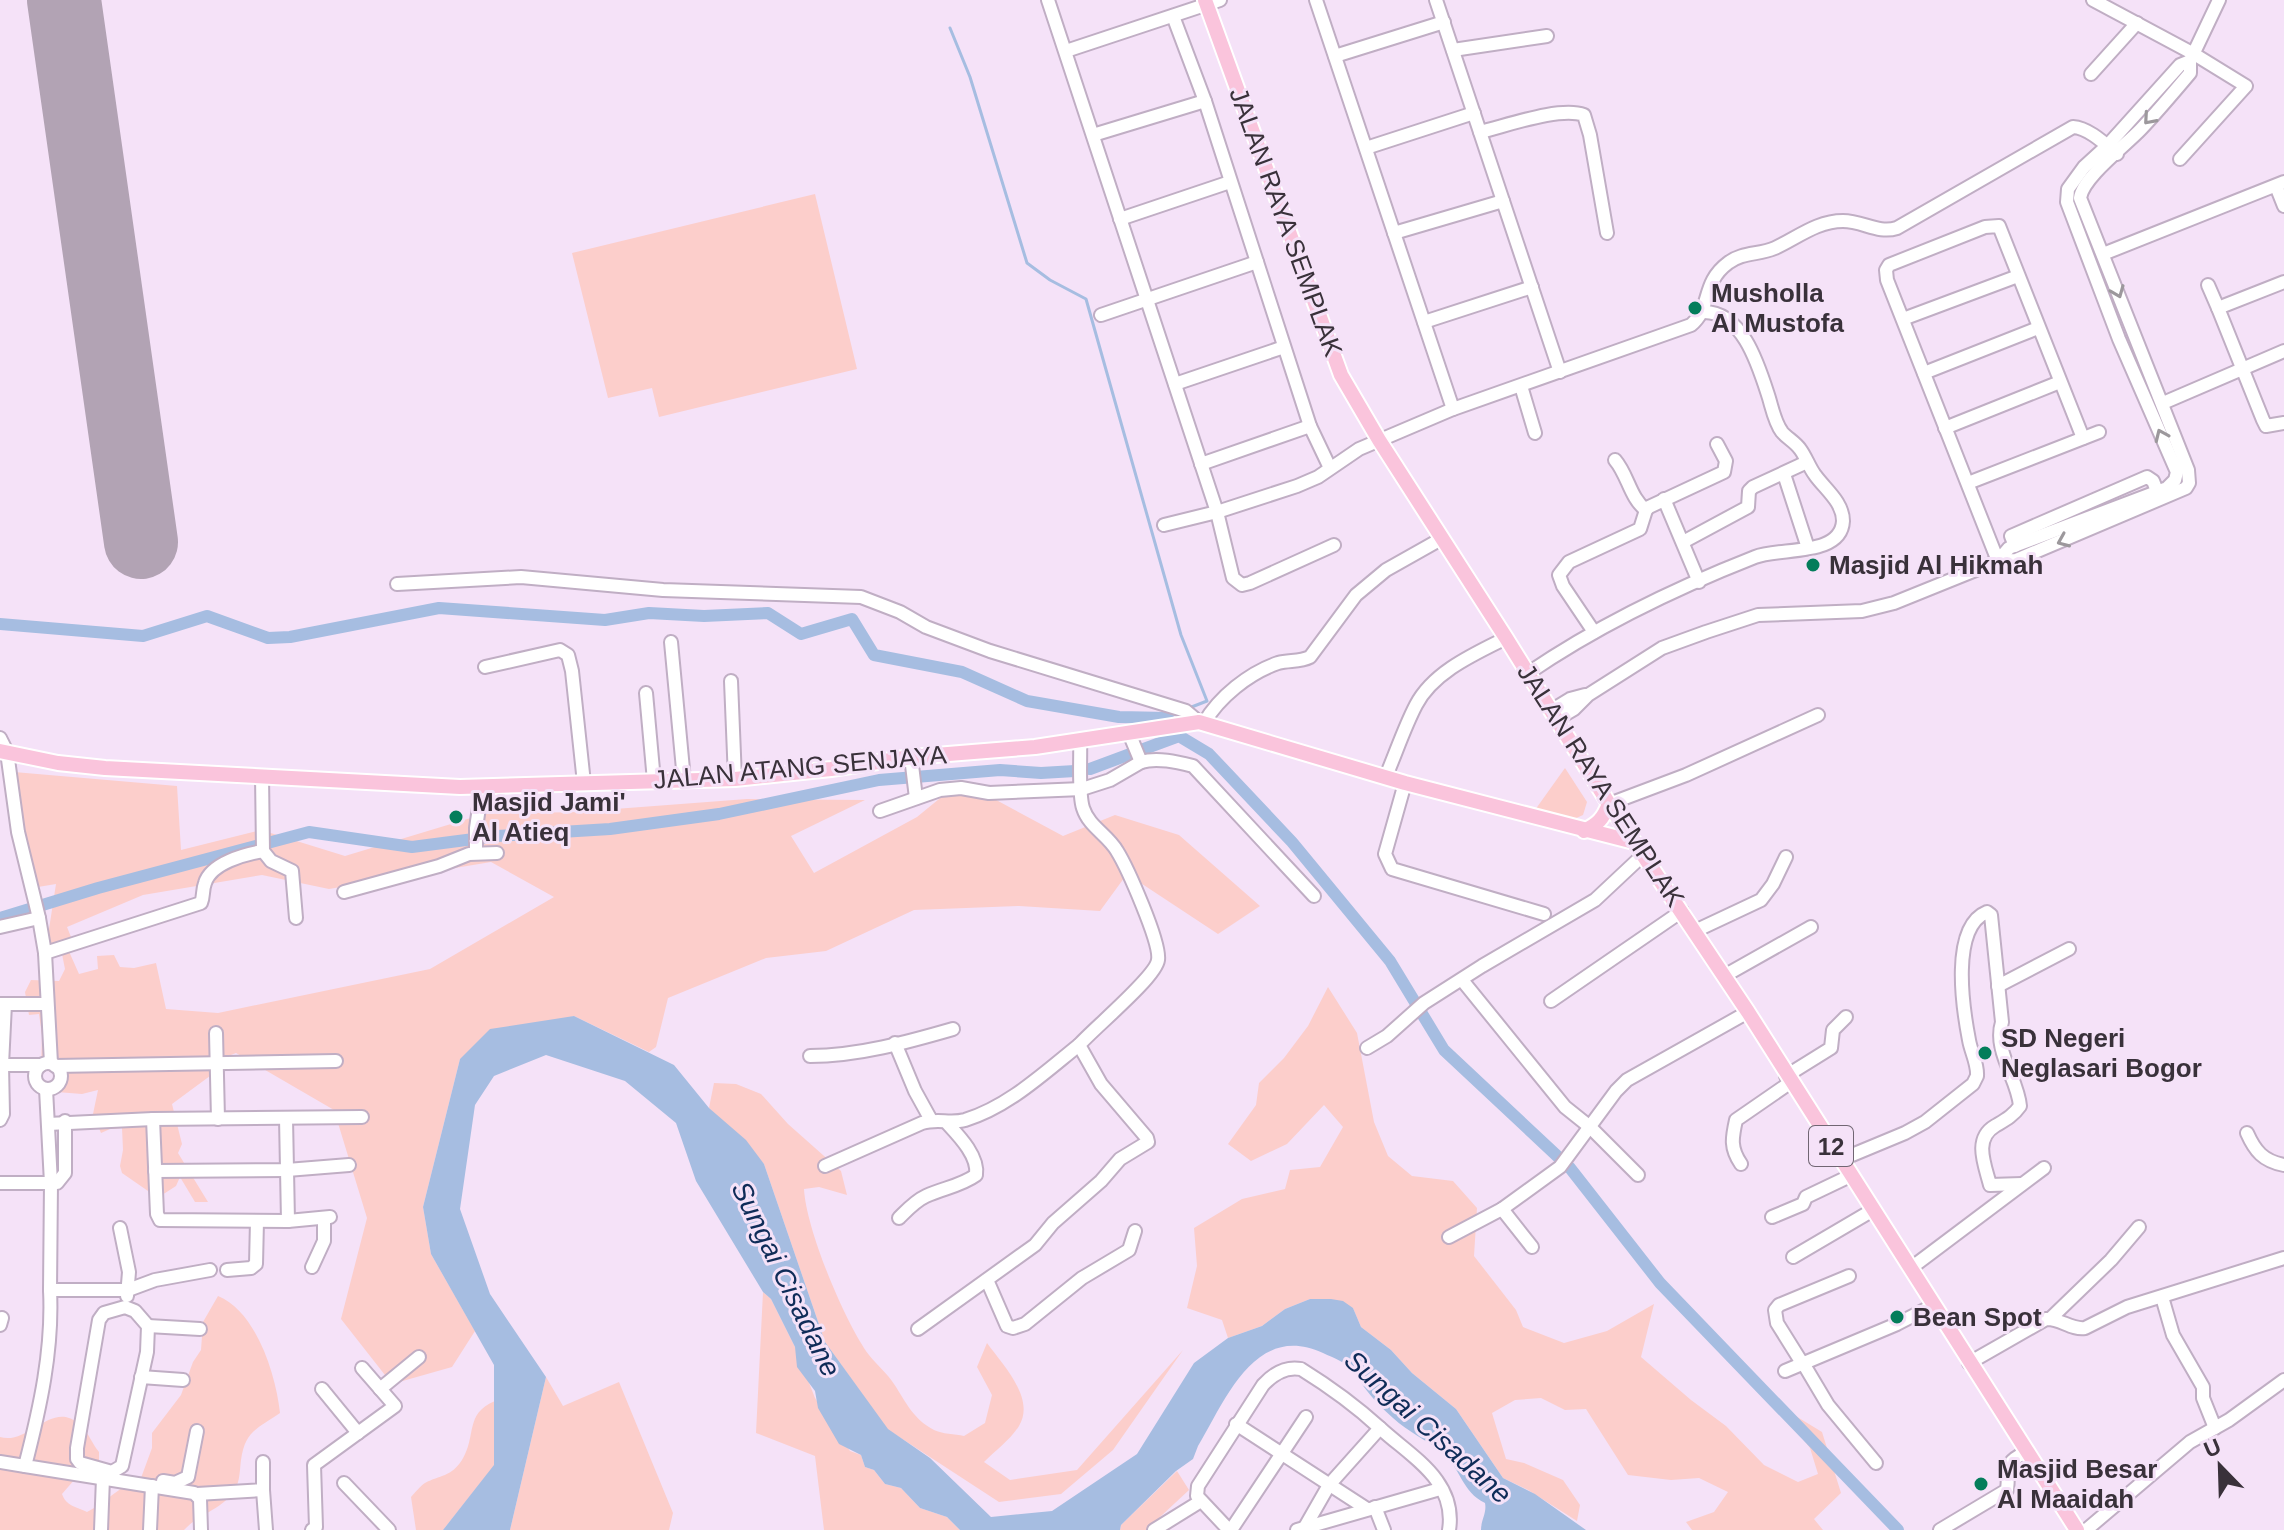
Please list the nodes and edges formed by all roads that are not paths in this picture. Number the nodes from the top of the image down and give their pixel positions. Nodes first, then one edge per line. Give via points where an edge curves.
1 (1048, 0) edge
2 (1316, 0) edge
3 (1436, 0) edge
4 (2093, 0) edge
5 (2219, 0) edge
6 (1211, 1) edge
7 (1173, 16) junction
8 (1444, 22) junction
9 (2137, 23) junction
10 (1547, 36) dead end
11 (1453, 50) junction
12 (1066, 51) junction
13 (1335, 56) junction
14 (2192, 58) junction
15 (2091, 74) dead end
16 (1205, 101) junction
17 (1474, 113) junction
18 (1480, 132) junction
19 (1093, 135) junction
20 (1366, 148) junction
21 (2112, 150) junction
22 (2180, 159) dead end
23 (1230, 182) junction
24 (2280, 184) edge
25 (1503, 201) junction
26 (2284, 206) edge
27 (1120, 219) junction
28 (1394, 233) junction
29 (1607, 233) dead end
30 (2103, 254) junction
31 (1257, 262) junction
32 (2018, 276) junction
33 (2284, 282) edge
34 (2208, 285) dead end
35 (1532, 287) junction
36 (1147, 300) junction
37 (2218, 308) junction
38 (1703, 312) junction
39 (1101, 315) dead end
40 (1903, 319) junction
41 (1424, 322) junction
42 (2038, 328) junction
43 (2135, 333) junction
44 (2119, 339) junction
45 (1284, 347) junction
46 (2284, 351) edge
47 (2242, 369) junction
48 (1560, 372) junction
49 (1924, 373) junction
50 (2060, 382) junction
51 (1175, 384) junction
52 (1521, 386) junction
53 (2163, 403) junction
54 (1453, 409) junction
55 (2284, 423) edge
56 (1310, 426) junction
57 (1945, 428) junction
58 (2099, 432) dead end
59 (1535, 433) dead end
60 (2083, 438) junction
61 (1379, 440) junction
62 (1717, 444) dead end
63 (1615, 460) dead end
64 (1807, 462) junction
65 (1201, 464) junction
66 (1330, 468) junction
67 (1784, 474) junction
68 (1968, 483) junction
69 (1664, 499) junction
70 (1646, 510) junction
71 (1217, 512) junction
72 (1164, 525) dead end
73 (1441, 539) junction
74 (1683, 542) junction
75 (1334, 545) dead end
76 (1808, 548) junction
77 (1998, 561) junction
78 (1699, 582) junction
79 (397, 584) dead end
80 (1594, 632) junction
81 (1506, 638) junction
82 (671, 642) dead end
83 (485, 667) dead end
84 (1527, 674) junction
85 (731, 681) dead end
86 (646, 693) dead end
87 (1555, 715) junction
88 (1818, 715) dead end
89 (1184, 718) junction
90 (1202, 723) junction
91 (1130, 736) junction
92 (0, 738) edge
93 (1080, 740) junction
94 (4, 751) edge
95 (1139, 759) junction
96 (912, 763) junction
97 (262, 776) junction
98 (1386, 776) junction
99 (735, 779) junction
100 (684, 780) junction
101 (654, 781) junction
102 (584, 783) junction
103 (1405, 783) junction
104 (482, 787) junction
105 (1082, 789) junction
106 (916, 793) junction
107 (1609, 804) junction
108 (880, 811) dead end
109 (1584, 831) junction
110 (1639, 848) junction
111 (263, 850) junction
112 (476, 850) junction
113 (497, 853) dead end
114 (1786, 857) dead end
115 (344, 892) dead end
116 (1314, 896) dead end
117 (1682, 911) junction
118 (1544, 914) dead end
119 (38, 915) junction
120 (296, 918) dead end
121 (0, 927) edge
122 (1811, 927) dead end
123 (1695, 931) junction
124 (2069, 949) dead end
125 (45, 953) junction
126 (1724, 976) junction
127 (1462, 980) junction
128 (1998, 986) junction
129 (1551, 1001) dead end
130 (2, 1004) edge
131 (46, 1004) junction
132 (1748, 1012) junction
133 (1846, 1017) dead end
134 (953, 1029) dead end
135 (216, 1033) dead end
136 (895, 1043) junction
137 (1079, 1045) junction
138 (1367, 1048) dead end
139 (810, 1056) dead end
140 (336, 1061) dead end
141 (216, 1062) junction
142 (1, 1065) edge
143 (49, 1065) junction
144 (1788, 1079) junction
145 (46, 1089) junction
146 (362, 1117) dead end
147 (286, 1118) junction
148 (153, 1119) junction
149 (218, 1119) junction
150 (0, 1120) edge
151 (931, 1120) junction
152 (65, 1121) junction
153 (946, 1122) junction
154 (48, 1124) junction
155 (1590, 1127) junction
156 (2247, 1133) dead end
157 (1840, 1160) junction
158 (1741, 1164) dead end
159 (349, 1165) dead end
160 (2284, 1165) edge
161 (825, 1166) dead end
162 (2044, 1168) dead end
163 (287, 1170) junction
164 (155, 1171) junction
165 (1638, 1175) dead end
166 (1850, 1176) junction
167 (0, 1183) edge
168 (51, 1183) junction
169 (2022, 1184) junction
170 (1502, 1209) junction
171 (1873, 1210) junction
172 (1772, 1217) dead end
173 (899, 1218) dead end
174 (257, 1221) junction
175 (288, 1221) junction
176 (2139, 1227) dead end
177 (120, 1228) dead end
178 (1135, 1231) dead end
179 (1449, 1237) dead end
180 (1532, 1247) dead end
181 (1793, 1257) dead end
182 (2284, 1258) edge
183 (312, 1267) dead end
184 (1911, 1268) junction
185 (210, 1270) dead end
186 (227, 1270) dead end
187 (1849, 1276) dead end
188 (987, 1280) junction
189 (50, 1290) junction
190 (128, 1290) junction
191 (2162, 1297) junction
192 (1934, 1305) junction
193 (125, 1307) junction
194 (2051, 1318) junction
195 (148, 1326) junction
196 (200, 1329) dead end
197 (918, 1329) dead end
198 (419, 1357) dead end
199 (1802, 1363) junction
200 (1969, 1363) junction
201 (362, 1368) dead end
202 (1785, 1371) dead end
203 (141, 1377) junction
204 (183, 1380) dead end
205 (2284, 1380) edge
206 (322, 1389) dead end
207 (380, 1389) junction
208 (1306, 1417) dead end
209 (1236, 1424) junction
210 (1380, 1428) junction
211 (2215, 1428) junction
212 (197, 1431) dead end
213 (358, 1433) junction
214 (2026, 1452) junction
215 (1281, 1456) junction
216 (0, 1462) edge
217 (263, 1462) dead end
218 (1876, 1463) dead end
219 (25, 1466) junction
220 (108, 1475) junction
221 (344, 1483) dead end
222 (1329, 1485) junction
223 (152, 1486) junction
224 (1440, 1489) junction
225 (263, 1490) junction
226 (197, 1494) junction
227 (1201, 1501) junction
228 (1371, 1508) junction
229 (315, 1529) edge
230 (1301, 1529) edge
231 (101, 1530) edge
232 (150, 1530) edge
233 (201, 1530) edge
234 (266, 1530) edge
235 (389, 1530) edge
236 (1154, 1530) edge
237 (1230, 1530) edge
238 (1384, 1530) edge
239 (1449, 1530) edge
240 (1940, 1530) edge
241 (2077, 1530) edge
242 (2086, 1530) edge

1 - 12 street
2 - 13 street
3 - 8 street
4 - 9 street
5 - 14 street
6 - 7 street
6 - 61 main road, JALAN RAYA SEMPLAK via 1341,375
7 - 12 street
7 - 16 street
8 - 11 street
8 - 13 street
9 - 14 street
9 - 15 street
10 - 11 street
11 - 17 street
12 - 19 street
13 - 20 street
14 - 21 street via 2180,65
14 - 22 street via 2246,86
16 - 19 street
16 - 23 street
17 - 18 street
17 - 20 street
18 - 25 street
18 - 29 street via 1560,114 1584,115
19 - 27 street
20 - 28 street
21 - 30 street via 2080,198
21 - 38 street via 2073,127 1897,228 1884,231 1835,221 1772,250 1740,256 1708,286
21 - 44 street via 2074,180 2067,202
23 - 27 street
23 - 31 street
24 - 26 street
24 - 30 street
25 - 28 street
25 - 35 street
27 - 36 street
28 - 41 street
30 -> 43 street
31 - 36 street
31 - 45 street
32 - 40 street
32 - 40 street via 2001,228 1985,227 1889,265 1886,274
32 - 42 street
33 - 37 street
34 - 37 street
35 - 41 street
35 - 48 street
36 - 39 street
36 - 51 street
37 - 47 street
38 - 48 street via 1691,325
38 - 64 street via 1724,316 1746,342 1781,431
40 - 49 street
41 - 54 street
42 - 49 street
42 - 50 street
43 - 44 street
43 - 53 street
77 -> 44 street via 2015,546 2011,536 2147,477 2157,491 2173,484 2177,472
45 - 51 street
45 - 56 street
46 - 47 street
47 - 53 street
47 - 55 street via 2266,426
48 - 52 street
49 - 57 street
50 - 57 street
50 - 60 street
51 - 65 street
52 - 54 street
52 - 59 street
53 -> 77 street via 2188,470 2186,488 2016,560
54 - 61 street
56 - 65 street
56 - 66 street
57 - 68 street
58 - 60 street
60 - 68 street
61 - 66 street
61 - 73 main road, JALAN RAYA SEMPLAK
62 - 69 street via 1726,461 1724,472
63 - 70 street
64 - 67 street
64 - 76 street via 1842,511 1843,524 1834,540
65 - 71 street
66 - 71 street via 1297,486
67 - 74 street via 1753,487 1748,507
67 - 76 street
68 - 77 street
69 - 70 street
69 - 74 street
70 - 80 street via 1640,529 1569,562 1559,575
71 - 72 street
71 - 75 street via 1231,574 1242,585
73 - 81 main road, JALAN RAYA SEMPLAK
73 - 90 street via 1386,570 1356,595 1310,657 1281,662 1246,680
74 - 78 street
76 - 78 street via 1757,556
77 - 87 street via 1894,603 1862,611 1758,615 1662,648 1574,709
78 - 80 street
79 - 89 street via 521,577 663,590 861,597 990,651 1169,705
80 - 84 street
81 - 84 main road, JALAN RAYA SEMPLAK
81 - 98 street via 1460,662 1431,686 1417,703
82 - 100 street
83 - 102 street via 560,650 568,655
84 - 87 main road, JALAN RAYA SEMPLAK
85 - 99 street
86 - 101 street
87 - 107 main road, JALAN RAYA SEMPLAK
88 - 107 street
89 - 90 main road, JALAN ATANG SENJAYA
89 - 91 main road, JALAN ATANG SENJAYA
90 - 98 main road, JALAN ATANG SENJAYA
91 - 93 main road, JALAN ATANG SENJAYA
91 - 95 street
92 - 94 street
93 - 96 main road, JALAN ATANG SENJAYA
93 - 105 street
94 - 97 main road, JALAN ATANG SENJAYA via 105,768
94 - 119 street
95 - 105 street via 1110,780
95 - 116 street via 1193,766
96 - 99 main road, JALAN ATANG SENJAYA
96 - 106 street
97 - 104 main road, JALAN ATANG SENJAYA
97 - 111 street
98 - 103 main road, JALAN ATANG SENJAYA
99 - 100 main road, JALAN ATANG SENJAYA
100 - 101 main road, JALAN ATANG SENJAYA
101 - 102 main road, JALAN ATANG SENJAYA
102 - 104 main road, JALAN ATANG SENJAYA
103 - 109 main road, JALAN ATANG SENJAYA
103 - 118 street via 1385,854 1392,869
104 - 112 street
105 - 106 street
105 - 137 street via 1083,808 1117,851 1156,940 1159,960 1139,988
106 - 108 street
107 - 109 main road via 1598,824
107 - 110 main road, JALAN RAYA SEMPLAK
109 - 110 main road, JALAN ATANG SENJAYA
110 - 117 main road, JALAN RAYA SEMPLAK / 12
110 - 127 street via 1595,900
111 - 120 street via 271,861 292,871
111 - 125 street via 240,856 210,875 201,903
112 - 113 street
112 - 115 street via 439,866
114 - 123 street via 1761,900
117 - 123 main road, JALAN RAYA SEMPLAK / 12
117 - 129 street
119 - 121 street
119 - 125 street
122 - 126 street
123 - 126 main road, JALAN RAYA SEMPLAK / 12
124 - 128 street
125 - 131 street
126 - 132 main road, JALAN RAYA SEMPLAK / 12
127 - 138 street
127 - 155 street via 1565,1107
128 - 157 street via 1987,912 1974,922 1960,965 1977,1076 1973,1084 1925,1122
128 - 169 street via 2002,1047 2020,1106 1988,1131 1982,1148 1990,1185
130 - 131 street
130 - 142 street
131 - 143 street
132 - 144 main road, JALAN RAYA SEMPLAK / 12
132 - 155 street via 1627,1080
133 - 144 street via 1833,1030 1831,1048
134 - 136 street
135 - 141 street
136 - 139 street
136 - 151 street
137 - 153 street via 1000,1104
137 - 188 street via 1101,1084 1148,1142 1120,1159 1035,1245
140 - 141 street
141 - 143 street
141 - 149 street
142 - 143 street
142 - 150 street
143 - 145 street via 35,1077
143 - 145 street via 59,1069 60,1079
144 - 157 main road, JALAN RAYA SEMPLAK / 12
144 - 158 street via 1736,1120 1731,1142
145 - 154 street
146 - 147 street
147 - 149 street
147 - 163 street
148 - 149 street
148 - 152 street
148 - 164 street
151 - 153 street
151 - 161 street
152 - 154 street
152 - 168 street via 65,1173
153 - 173 street via 974,1160 976,1175 926,1196
154 - 168 street
155 - 165 street
155 - 170 street via 1562,1162
156 - 160 street via 2260,1155
157 - 166 main road, JALAN RAYA SEMPLAK / 12
159 - 163 street
162 - 169 street
163 - 164 street
163 - 175 street
164 - 174 street via 160,1220
166 - 171 main road, JALAN RAYA SEMPLAK / 12
166 - 172 street
167 - 168 street
168 - 189 street
169 - 184 street
170 - 179 street
170 - 180 street
171 - 181 street
171 - 184 main road, JALAN RAYA SEMPLAK / 12
174 - 175 street
174 - 186 street via 256,1264
175 - 183 street via 327,1217 324,1241
176 - 194 street
177 - 190 street
178 - 188 street via 1129,1250 1014,1328 1007,1326
182 - 191 street
184 - 192 main road, JALAN RAYA SEMPLAK / 12
185 - 190 street
187 - 199 street via 1775,1310 1777,1323
188 - 197 street
189 - 190 street
189 - 219 street via 52,1325
190 - 193 street
191 - 194 street via 2085,1328
191 - 211 street via 2173,1335 2203,1387
192 - 199 street
192 - 200 main road, JALAN RAYA SEMPLAK / 12
193 - 195 street
193 - 220 street via 104,1313 99,1320 77,1448 80,1463
194 - 200 street
195 - 196 street
195 - 203 street
198 - 207 street
199 - 202 street
199 - 218 street via 1828,1405
200 - 214 main road, JALAN RAYA SEMPLAK / 12
201 - 207 street
203 - 204 street
203 - 220 street via 122,1466
205 - 211 street
206 - 213 street
207 - 213 street via 395,1406
208 - 215 street
209 - 210 street via 1274,1374 1294,1367 1344,1395
209 - 215 street
209 - 227 street via 1198,1486
210 - 222 street
210 - 224 street via 1431,1472
211 - 242 street via 2190,1442
212 - 220 street via 190,1473 184,1479 175,1483
213 - 229 street via 314,1465
214 - 240 street via 2007,1466 2007,1490
214 - 241 main road, JALAN RAYA SEMPLAK / 12
215 - 222 street
215 - 237 street
216 - 219 street
217 - 225 street
219 - 220 street
220 - 223 street
220 - 231 street
221 - 235 street
222 - 228 street
222 - 230 street
223 - 226 street
223 - 232 street
224 - 228 street
224 - 239 street
225 - 226 street
225 - 234 street
226 - 233 street
227 - 236 street
227 - 237 street
228 - 230 street
228 - 238 street

